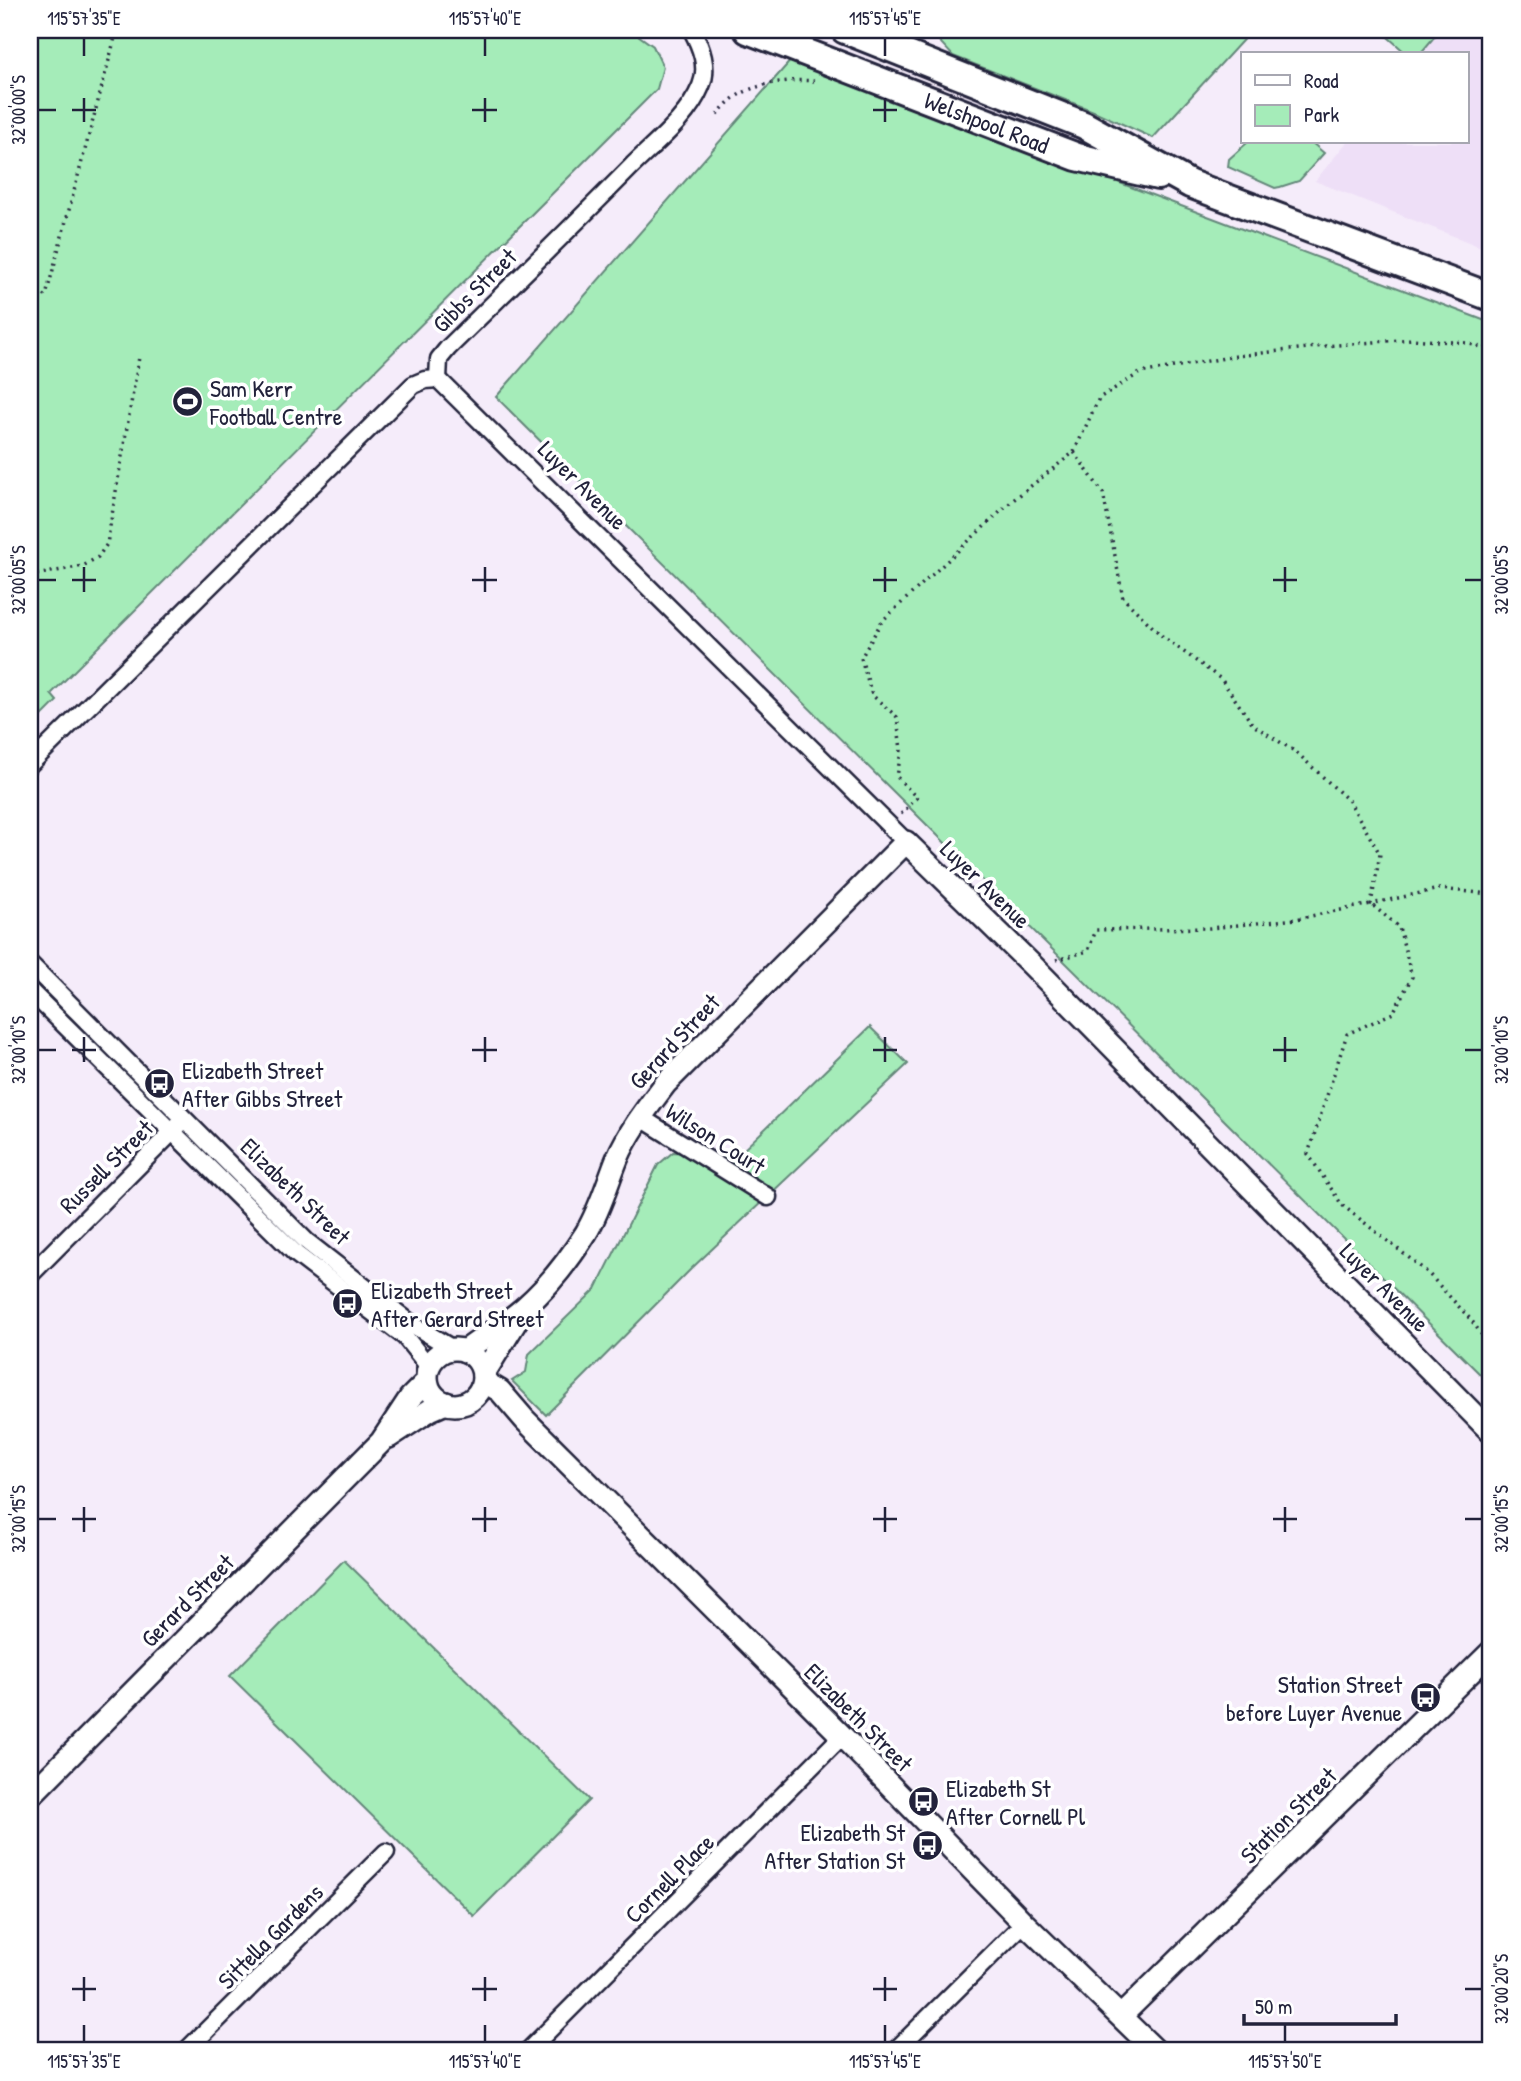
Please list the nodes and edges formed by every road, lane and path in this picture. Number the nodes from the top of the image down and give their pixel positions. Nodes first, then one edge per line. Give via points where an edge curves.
1 (117, 30) edge
2 (692, 30) edge
3 (748, 30) edge
4 (908, 30) edge
5 (854, 31) edge
6 (793, 38) edge
7 (933, 64) junction
8 (842, 66) junction
9 (1190, 184) junction
10 (30, 292) edge
11 (1491, 297) edge
12 (1491, 350) edge
13 (139, 357) dead end
14 (438, 379) junction
15 (1074, 452) junction
16 (30, 576) edge
17 (30, 764) edge
18 (890, 825) junction
19 (906, 842) junction
20 (1491, 894) edge
21 (1371, 904) junction
22 (30, 964) edge
23 (1033, 966) junction
24 (30, 990) edge
25 (640, 1117) junction
26 (184, 1119) junction
27 (172, 1132) junction
28 (768, 1197) dead end
29 (30, 1275) edge
30 (525, 1307) junction
31 (1491, 1348) edge
32 (459, 1350) junction
33 (428, 1374) junction
34 (480, 1384) junction
35 (446, 1404) junction
36 (1491, 1432) edge
37 (381, 1442) junction
38 (1491, 1652) edge
39 (842, 1736) junction
40 (30, 1796) edge
41 (386, 1852) dead end
42 (1024, 1923) junction
43 (1121, 2016) junction
44 (186, 2051) edge
45 (528, 2051) edge
46 (895, 2051) edge
47 (1156, 2051) edge

1 - 10 path via 46,296
2 - 14 street, Gibbs Street via 702,51 704,70 695,100 448,348 439,359
3 - 6 main road, Welshpool Road
4 - 7 main road via 918,51
5 - 7 main road, Welshpool Road
5 - 8 main road
6 - 8 main road, Welshpool Road
7 - 9 main road, Welshpool Road via 1084,125
8 - 9 main road, Welshpool Road via 1077,156
9 - 11 main road, Welshpool Road
12 - 15 path via 1412,339 1236,356 1140,373 1099,398
13 - 16 path via 107,544 98,557 83,566
14 - 17 street via 413,384
14 - 18 street, Luyer Avenue
15 - 18 path via 1012,501 882,621 861,658 872,695 897,717 901,750 897,777 917,798
15 - 21 path via 1103,494 1123,598 1162,636 1221,679 1253,725 1296,752 1349,801 1380,854
18 - 19 street, Luyer Avenue
19 - 23 street, Luyer Avenue
19 - 25 street, Gerard Street via 666,1083
20 - 21 path via 1440,889
21 - 23 path via 1296,919 1210,928 1096,930 1087,951
21 - 31 path via 1399,927 1412,977 1393,1013 1347,1034 1308,1154 1342,1205 1427,1272
22 - 26 street, Elizabeth Street
23 - 36 street, Luyer Avenue
24 - 27 street, Elizabeth Street
25 - 28 street, Wilson Court
25 - 30 street, Gerard Street via 587,1231 550,1282
26 - 27 street, Russell Street
26 - 32 street, Elizabeth Street via 306,1241 413,1325
27 - 29 street, Russell Street
27 - 33 street, Elizabeth Street via 296,1254 405,1337
30 - 32 street, Gerard Street
30 - 34 street, Gerard Street
32 - 33 street via 439,1354
32 - 34 street via 477,1360
33 - 35 street via 434,1395
33 - 37 street, Gerard Street
34 - 35 street via 461,1404
34 - 39 street, Elizabeth Street via 500,1391
35 - 37 street, Gerard Street
37 - 40 street, Gerard Street
38 - 43 street, Station Street
39 - 42 street, Elizabeth Street
39 - 45 street, Cornell Place
41 - 44 street, Sittella Gardens
42 - 43 street, Elizabeth Street
42 - 46 street
43 - 47 street, Elizabeth Street

